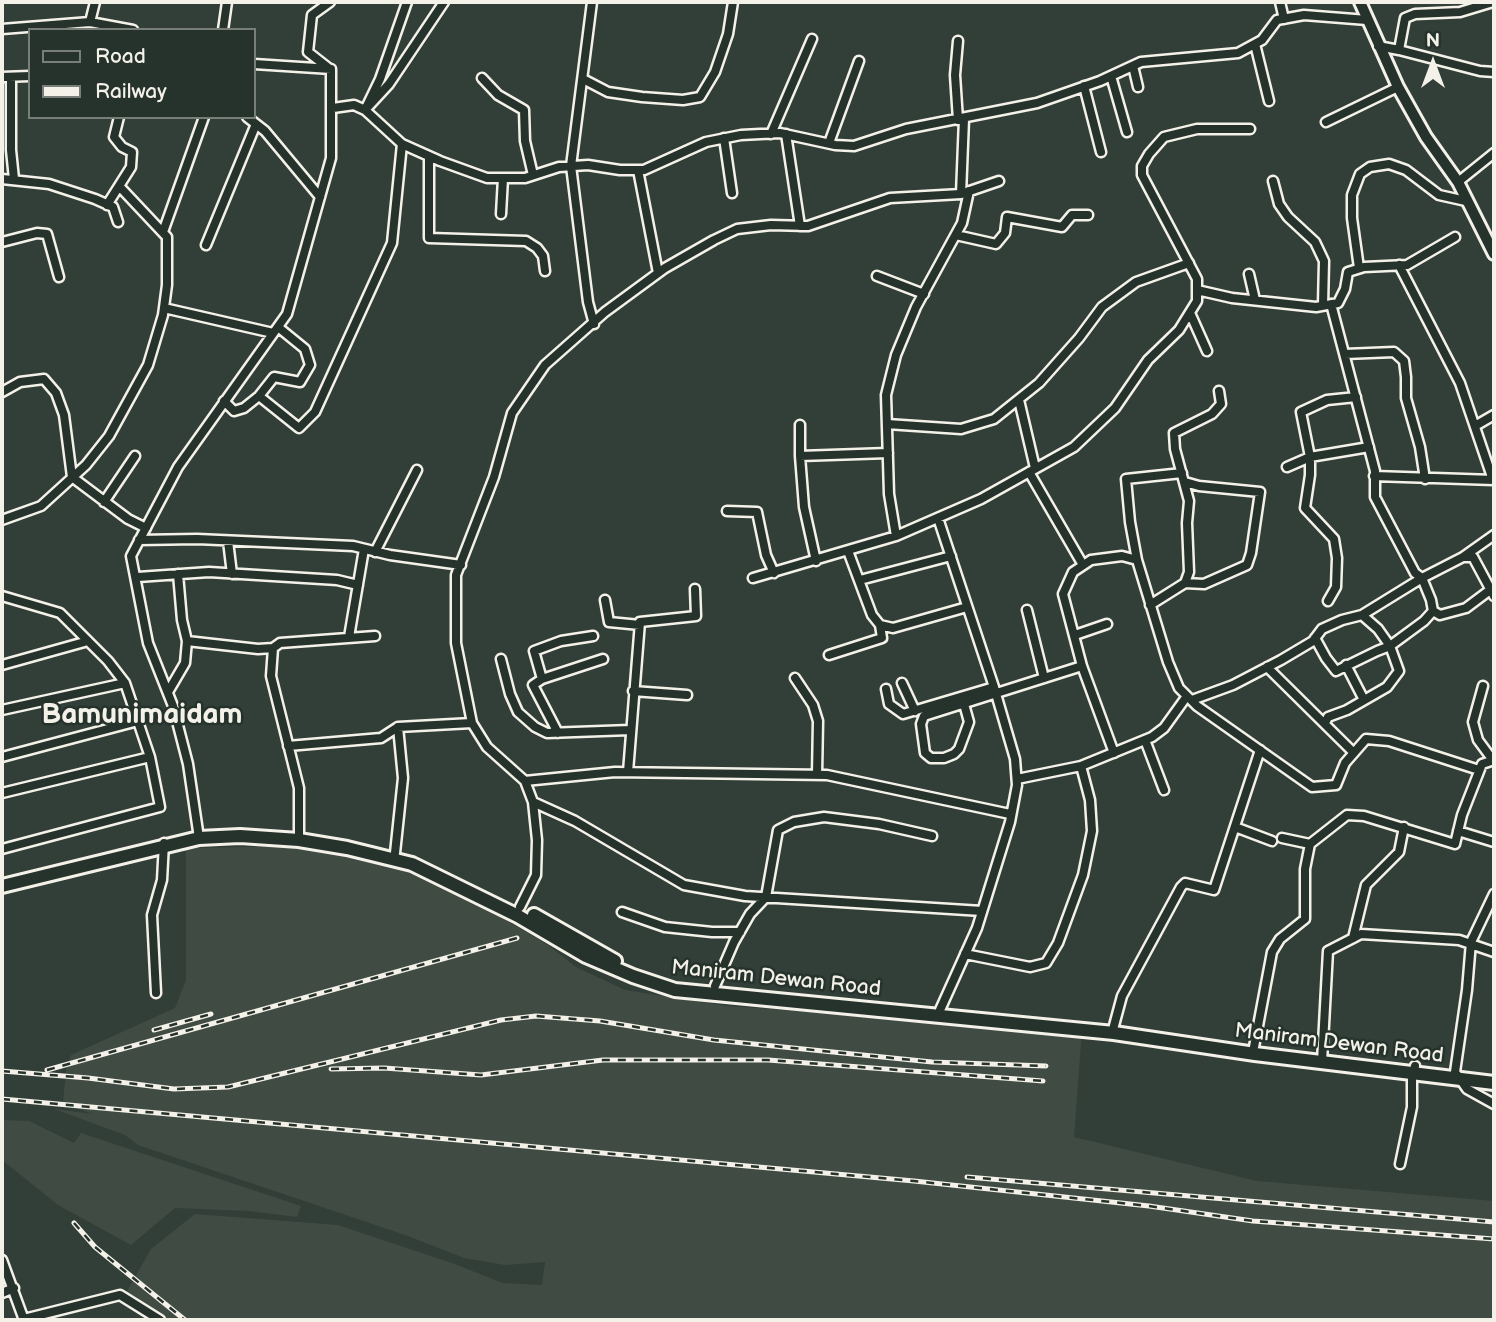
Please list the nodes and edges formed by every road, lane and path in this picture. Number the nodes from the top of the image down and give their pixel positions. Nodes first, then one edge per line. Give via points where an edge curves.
1 (95, 2) edge
2 (228, 2) edge
3 (313, 2) edge
4 (330, 2) edge
5 (407, 2) edge
6 (444, 2) edge
7 (592, 2) edge
8 (733, 2) edge
9 (1280, 2) edge
10 (1360, 2) edge
11 (1493, 2) edge
12 (1482, 3) edge
13 (312, 15) junction
14 (1284, 19) junction
15 (1367, 20) junction
16 (90, 22) junction
17 (122, 28) edge
18 (223, 28) edge
19 (2, 29) edge
20 (812, 39) dead end
21 (958, 41) dead end
22 (1255, 44) junction
23 (1378, 46) junction
24 (1399, 50) junction
25 (859, 61) dead end
26 (256, 64) edge
27 (1133, 66) junction
28 (331, 69) junction
29 (1494, 72) edge
30 (28, 76) edge
31 (1111, 76) junction
32 (6, 77) edge
33 (482, 78) dead end
34 (583, 79) junction
35 (1084, 86) junction
36 (1138, 87) dead end
37 (1398, 87) junction
38 (1269, 101) dead end
39 (333, 108) junction
40 (365, 110) junction
41 (118, 119) edge
42 (203, 119) edge
43 (250, 119) edge
44 (961, 119) junction
45 (1325, 122) dead end
46 (256, 124) junction
47 (1250, 129) dead end
48 (1127, 132) dead end
49 (771, 134) junction
50 (786, 134) junction
51 (724, 138) junction
52 (829, 143) junction
53 (402, 144) junction
54 (7, 150) edge
55 (1101, 152) dead end
56 (1494, 153) edge
57 (429, 156) junction
58 (570, 166) junction
59 (638, 170) junction
60 (533, 175) junction
61 (503, 178) junction
62 (14, 179) junction
63 (2, 180) edge
64 (999, 181) dead end
65 (1273, 181) dead end
66 (1458, 182) junction
67 (119, 186) junction
68 (732, 193) dead end
69 (965, 193) junction
70 (320, 197) junction
71 (1466, 201) junction
72 (107, 205) junction
73 (501, 214) dead end
74 (1087, 215) dead end
75 (118, 222) dead end
76 (800, 226) junction
77 (163, 232) junction
78 (956, 235) junction
79 (1455, 237) dead end
80 (2, 242) edge
81 (206, 245) dead end
82 (1494, 254) edge
83 (1189, 263) junction
84 (1399, 265) junction
85 (1359, 268) junction
86 (545, 271) dead end
87 (657, 273) junction
88 (1249, 274) dead end
89 (877, 276) dead end
90 (59, 277) dead end
91 (1197, 290) junction
92 (924, 294) junction
93 (1255, 300) junction
94 (1327, 305) junction
95 (164, 308) junction
96 (1190, 313) junction
97 (594, 324) junction
98 (275, 330) junction
99 (1207, 351) dead end
100 (1345, 354) junction
101 (1219, 391) dead end
102 (2, 392) edge
103 (259, 396) junction
104 (1356, 397) junction
105 (1019, 400) junction
106 (225, 401) junction
107 (1494, 415) edge
108 (887, 424) junction
109 (800, 425) dead end
110 (1475, 426) junction
111 (1369, 447) junction
112 (888, 453) junction
113 (135, 456) dead end
114 (800, 456) junction
115 (1310, 457) junction
116 (1287, 467) dead end
117 (416, 470) dead end
118 (1032, 470) junction
119 (1182, 473) junction
120 (1374, 476) junction
121 (72, 477) junction
122 (1425, 479) junction
123 (1494, 480) edge
124 (1185, 482) junction
125 (104, 502) junction
126 (727, 511) dead end
127 (938, 518) junction
128 (2, 520) edge
129 (146, 528) junction
130 (896, 536) junction
131 (1494, 536) edge
132 (139, 540) junction
133 (228, 541) junction
134 (364, 549) junction
135 (848, 551) junction
136 (375, 552) junction
137 (951, 556) junction
138 (1463, 557) junction
139 (1137, 559) junction
140 (816, 561) junction
141 (461, 565) junction
142 (1083, 565) junction
143 (774, 573) junction
144 (178, 574) junction
145 (232, 574) junction
146 (138, 577) dead end
147 (753, 578) dead end
148 (1422, 578) junction
149 (860, 580) junction
150 (1185, 583) junction
151 (358, 584) junction
152 (695, 589) dead end
153 (1493, 591) edge
154 (2, 596) edge
155 (605, 600) dead end
156 (1328, 601) dead end
157 (1150, 605) junction
158 (967, 607) junction
159 (1027, 610) dead end
160 (1433, 611) junction
161 (1362, 615) junction
162 (1107, 624) dead end
163 (640, 625) junction
164 (880, 625) junction
165 (1075, 635) junction
166 (375, 636) dead end
167 (593, 636) dead end
168 (349, 637) junction
169 (1315, 638) junction
170 (89, 641) junction
171 (187, 641) junction
172 (1390, 646) junction
173 (272, 648) junction
174 (829, 655) dead end
175 (501, 659) dead end
176 (603, 659) dead end
177 (2, 665) edge
178 (1082, 666) junction
179 (1346, 666) junction
180 (1266, 667) junction
181 (795, 678) dead end
182 (1044, 678) junction
183 (542, 679) junction
184 (125, 683) junction
185 (902, 683) dead end
186 (1483, 686) dead end
187 (886, 689) dead end
188 (995, 690) junction
189 (633, 691) junction
190 (168, 692) junction
191 (687, 695) dead end
192 (1189, 698) junction
193 (1364, 701) junction
194 (964, 704) junction
195 (2, 710) edge
196 (915, 711) junction
197 (138, 721) junction
198 (472, 723) junction
199 (1325, 723) junction
200 (398, 727) junction
201 (631, 730) junction
202 (558, 733) junction
203 (1145, 740) junction
204 (288, 746) junction
205 (1260, 750) junction
206 (1114, 752) junction
207 (1354, 753) junction
208 (2, 757) edge
209 (150, 757) junction
210 (1493, 760) edge
211 (1081, 766) junction
212 (1479, 769) junction
213 (628, 772) junction
214 (817, 775) junction
215 (1017, 779) junction
216 (525, 781) junction
217 (1164, 790) dead end
218 (2, 793) edge
219 (533, 802) junction
220 (1010, 814) junction
221 (1235, 827) junction
222 (1404, 827) junction
223 (1458, 831) junction
224 (199, 835) junction
225 (932, 836) dead end
226 (299, 837) junction
227 (1282, 838) dead end
228 (1272, 841) dead end
229 (1494, 842) edge
230 (164, 844) junction
231 (1310, 844) junction
232 (2, 849) edge
233 (395, 853) junction
234 (2, 879) edge
235 (2, 886) edge
236 (1494, 894) edge
237 (766, 897) junction
238 (520, 907) junction
239 (1491, 910) edge
240 (982, 911) junction
241 (622, 912) dead end
242 (740, 932) junction
243 (1353, 938) junction
244 (1471, 942) junction
245 (1494, 952) edge
246 (965, 954) junction
247 (715, 986) junction
248 (156, 993) dead end
249 (940, 1013) junction
250 (1113, 1030) junction
251 (1168, 1037) junction
252 (1254, 1047) junction
253 (1321, 1058) junction
254 (1414, 1069) junction
255 (1458, 1075) junction
256 (1494, 1076) edge
257 (1494, 1083) edge
258 (1494, 1104) edge
259 (1400, 1164) dead end
260 (2, 1259) edge
261 (13, 1288) junction
262 (2, 1293) edge
263 (24, 1320) edge
264 (160, 1320) edge

1 - 16 street
2 - 18 street
3 - 13 street
4 - 13 street
5 - 40 street
6 - 40 street via 389,84
7 - 34 street
8 - 34 street via 715,72 700,97 683,100 608,92
9 - 14 street
10 - 15 street
11 - 12 street
12 - 24 street via 1460,12 1405,18
13 - 28 street via 308,52
14 - 15 street via 1304,15
14 - 22 street via 1277,20
15 - 23 street
16 - 17 street
16 - 19 street
20 - 49 street
21 - 44 street via 955,75
22 - 27 street via 1238,53
22 - 38 street
23 - 24 street
23 - 37 street
24 - 29 street
25 - 52 street
26 - 28 street
27 - 31 street
27 - 36 street
28 - 39 street
30 - 32 street
31 - 35 street
31 - 48 street
32 - 54 street
33 - 60 street via 498,95 524,110
34 - 58 street
35 - 44 street via 1037,103
35 - 55 street
37 - 45 street
37 - 66 street
39 - 40 street via 354,105
39 - 70 street via 331,158
40 - 53 street
41 - 67 street via 114,137 132,152 131,167
42 - 77 street
43 - 46 street
44 - 52 street via 906,129 854,146
44 - 69 street
46 - 70 street
46 - 81 street
47 - 83 street via 1198,129 1164,137 1142,166 1142,175
49 - 50 street
49 - 51 street
50 - 52 street
50 - 76 street
51 - 59 street
51 - 68 street
53 - 57 street
53 - 103 street via 392,243 315,412 299,428
54 - 62 street
56 - 66 street
57 - 61 street via 487,178
57 - 86 street via 429,238 526,241 543,256
58 - 59 street
58 - 60 street
58 - 97 street
59 - 87 street
60 - 61 street
61 - 73 street
62 - 63 street
62 - 72 street via 49,184
64 - 69 street
65 - 94 street via 1279,204 1315,242 1324,261
66 - 71 street
67 - 72 street
67 - 77 street
69 - 76 street via 890,198
69 - 78 street
70 - 98 street via 287,314
71 - 82 street
71 - 85 street via 1439,195 1406,170 1389,164 1370,167 1360,174 1352,195
72 - 75 street via 113,207
74 - 78 street via 1072,215 1062,228 1007,218 1005,233 996,244
76 - 87 street via 737,229
77 - 95 street via 168,254
78 - 92 street
79 - 84 street via 1407,265
80 - 90 street via 47,234
83 - 91 street
83 - 105 street via 1136,282 1102,307 1039,383
84 - 85 street
84 - 110 street via 1460,383
85 - 94 street via 1348,272 1338,303
87 - 97 street
88 - 93 street
89 - 92 street
91 - 93 street
91 - 96 street
92 - 108 street via 896,355 886,395
93 - 94 street
94 - 100 street
95 - 98 street
95 - 121 street via 138,387 109,436
96 - 99 street
96 - 118 street via 1148,359 1115,408 1074,447
97 - 141 street via 545,365 512,413
98 - 103 street via 305,349 310,365 300,382 274,377
98 - 106 street
100 - 104 street
100 - 122 street via 1394,352 1404,362 1406,398
101 - 119 street via 1221,404 1212,414 1174,433
102 - 121 street via 20,382 44,379 56,393 64,415
103 - 106 street via 234,411
104 - 111 street
104 - 115 street via 1328,401 1301,412
105 - 108 street via 994,419 961,429
105 - 118 street
106 - 129 street via 178,467
107 - 110 street
108 - 112 street
109 - 114 street
110 - 123 street
111 - 115 street
111 - 120 street
112 - 114 street
112 - 130 street
113 - 125 street
114 - 140 street via 804,508
115 - 116 street
115 - 156 street via 1305,508 1334,539 1337,558 1336,587
117 - 136 street
118 - 127 street
118 - 142 street
119 - 124 street
119 - 139 street via 1126,479
120 - 122 street
120 - 148 street via 1375,497 1415,573
121 - 125 street
121 - 128 street via 41,506
122 - 123 street
124 - 150 street via 1189,572
124 - 150 street via 1260,492 1247,565 1204,584
125 - 129 street
126 - 143 street via 757,512
127 - 130 street
127 - 137 street
129 - 132 street
130 - 135 street
131 - 138 street
132 - 133 street
132 - 190 street via 131,556 134,580 148,643
133 - 134 street
133 - 145 street
134 - 136 street
134 - 151 street
135 - 140 street
135 - 149 street
136 - 141 street
137 - 149 street
137 - 158 street
138 - 148 street
138 - 153 street via 1473,557
139 - 142 street via 1091,559
139 - 157 street
140 - 143 street
141 - 198 street via 456,575 456,643
142 - 165 street via 1073,572 1063,594
143 - 147 street
144 - 145 street
144 - 146 street
144 - 171 street
145 - 151 street
148 - 160 street
148 - 161 street
149 - 164 street
150 - 157 street
151 - 168 street
152 - 163 street via 696,616
153 - 160 street via 1466,608 1440,615
154 - 170 street via 60,613
155 - 163 street via 610,622
157 - 192 street via 1168,662 1179,688
158 - 164 street via 893,628
158 - 188 street
159 - 182 street
160 - 172 street
161 - 169 street via 1322,629
161 - 172 street
162 - 165 street
163 - 189 street
164 - 174 street via 882,638
165 - 178 street
166 - 168 street
167 - 183 street via 534,651
168 - 173 street via 280,643
169 - 179 street via 1336,671
169 - 180 street
170 - 177 street
170 - 184 street
171 - 173 street
171 - 190 street via 185,663
172 - 179 street
172 - 193 street via 1399,671 1387,687
173 - 204 street via 271,676
175 - 202 street via 518,712 535,727
176 - 183 street
178 - 182 street
178 - 206 street
179 - 193 street
180 - 192 street via 1233,685
180 - 199 street
181 - 214 street via 818,721
182 - 188 street
183 - 202 street via 534,688
184 - 195 street
184 - 197 street
185 - 196 street
186 - 210 street via 1473,722 1478,740
187 - 196 street via 889,704 903,714
188 - 194 street
188 - 196 street
188 - 215 street
189 - 191 street
189 - 201 street
190 - 224 street via 188,764
192 - 203 street via 1164,727
192 - 205 street
193 - 199 street
194 - 194 street via 921,720 925,752 931,758 944,758 959,748 969,722
197 - 208 street
197 - 209 street
198 - 200 street
198 - 216 street via 487,747
199 - 207 street
200 - 204 street via 381,738
200 - 233 street via 403,778
201 - 202 street
201 - 213 street
203 - 206 street
203 - 217 street
204 - 226 street via 299,788
205 - 207 street via 1312,787 1336,785
205 - 221 street
206 - 211 street
207 - 212 street via 1366,739 1389,741
209 - 218 street
209 - 232 street via 160,807
210 - 212 street
211 - 215 street
211 - 246 street via 1092,831 1083,875 1046,963 1030,967
212 - 223 street
213 - 214 street
213 - 216 street
214 - 220 street
215 - 220 street
216 - 219 street
219 - 237 street via 575,821 684,886
219 - 238 street via 536,874
220 - 240 street
221 - 228 street
221 - 250 street via 1214,890 1185,883 1181,887 1122,996
222 - 223 street via 1455,844
222 - 231 street via 1347,815
222 - 243 street via 1399,852 1366,885
223 - 229 street
224 - 226 main road, Maniram Dewan Road via 240,829
224 - 230 main road, Maniram Dewan Road
225 - 237 street via 824,817 794,822 778,830
226 - 233 main road, Maniram Dewan Road
226 - 249 main road, Maniram Dewan Road via 412,864 518,916 586,956 675,990
227 - 231 street
230 - 234 main road, Maniram Dewan Road
230 - 235 main road, Maniram Dewan Road
230 - 248 street via 162,880 152,915
231 - 252 street via 1305,919 1280,939 1272,952
233 - 238 main road, Maniram Dewan Road
236 - 239 street
237 - 240 street
237 - 242 street
238 - 247 main road, Maniram Dewan Road via 632,970 675,984
239 - 244 street
240 - 246 street
241 - 242 street via 665,927
242 - 247 street
243 - 244 street via 1361,934 1424,936
243 - 253 street via 1328,951
244 - 245 street
244 - 255 street
246 - 249 street
247 - 249 main road, Maniram Dewan Road
249 - 250 main road, Maniram Dewan Road
250 - 251 main road, Maniram Dewan Road
251 - 252 main road, Maniram Dewan Road
251 - 253 main road, Maniram Dewan Road
252 - 253 main road, Maniram Dewan Road
253 - 254 main road, Maniram Dewan Road
254 - 255 main road, Maniram Dewan Road
254 - 259 street via 1412,1107
255 - 256 main road, Maniram Dewan Road
255 - 257 main road, Maniram Dewan Road
255 - 258 street via 1467,1089
260 - 261 street
261 - 262 street
261 - 263 street
263 - 264 street via 120,1295

